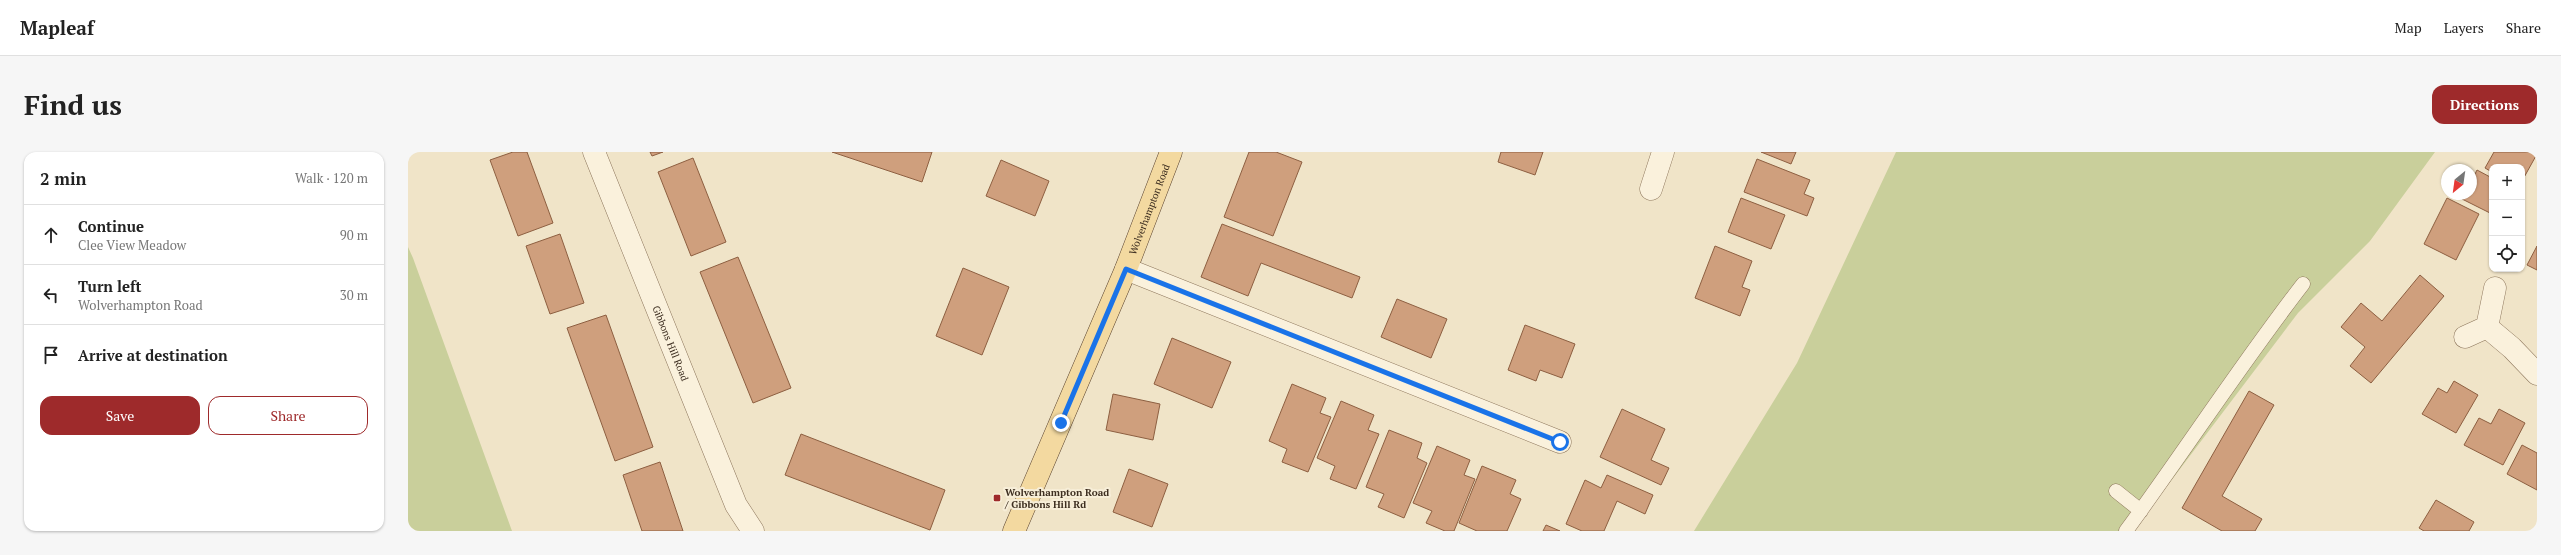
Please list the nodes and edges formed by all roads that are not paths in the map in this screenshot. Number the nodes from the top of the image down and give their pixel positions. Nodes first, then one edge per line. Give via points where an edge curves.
1 (594, 152) edge
2 (1171, 152) edge
3 (1664, 152) edge
4 (1651, 189) dead end
5 (1126, 269) junction
6 (2303, 284) dead end
7 (2495, 288) dead end
8 (2487, 326) junction
9 (2465, 337) dead end
10 (2537, 374) edge
11 (1560, 442) dead end
12 (2116, 491) dead end
13 (2141, 511) junction
14 (753, 531) edge
15 (1014, 531) edge
16 (2126, 531) edge

1 - 14 street, Gibbons Hill Road via 736,505
2 - 5 main road, Wolverhampton Road
3 - 4 street
5 - 11 street
5 - 15 main road, Wolverhampton Road
6 - 13 lane via 2250,353 2202,427
7 - 8 street
8 - 9 street
8 - 10 street
12 - 13 lane
13 - 16 lane

